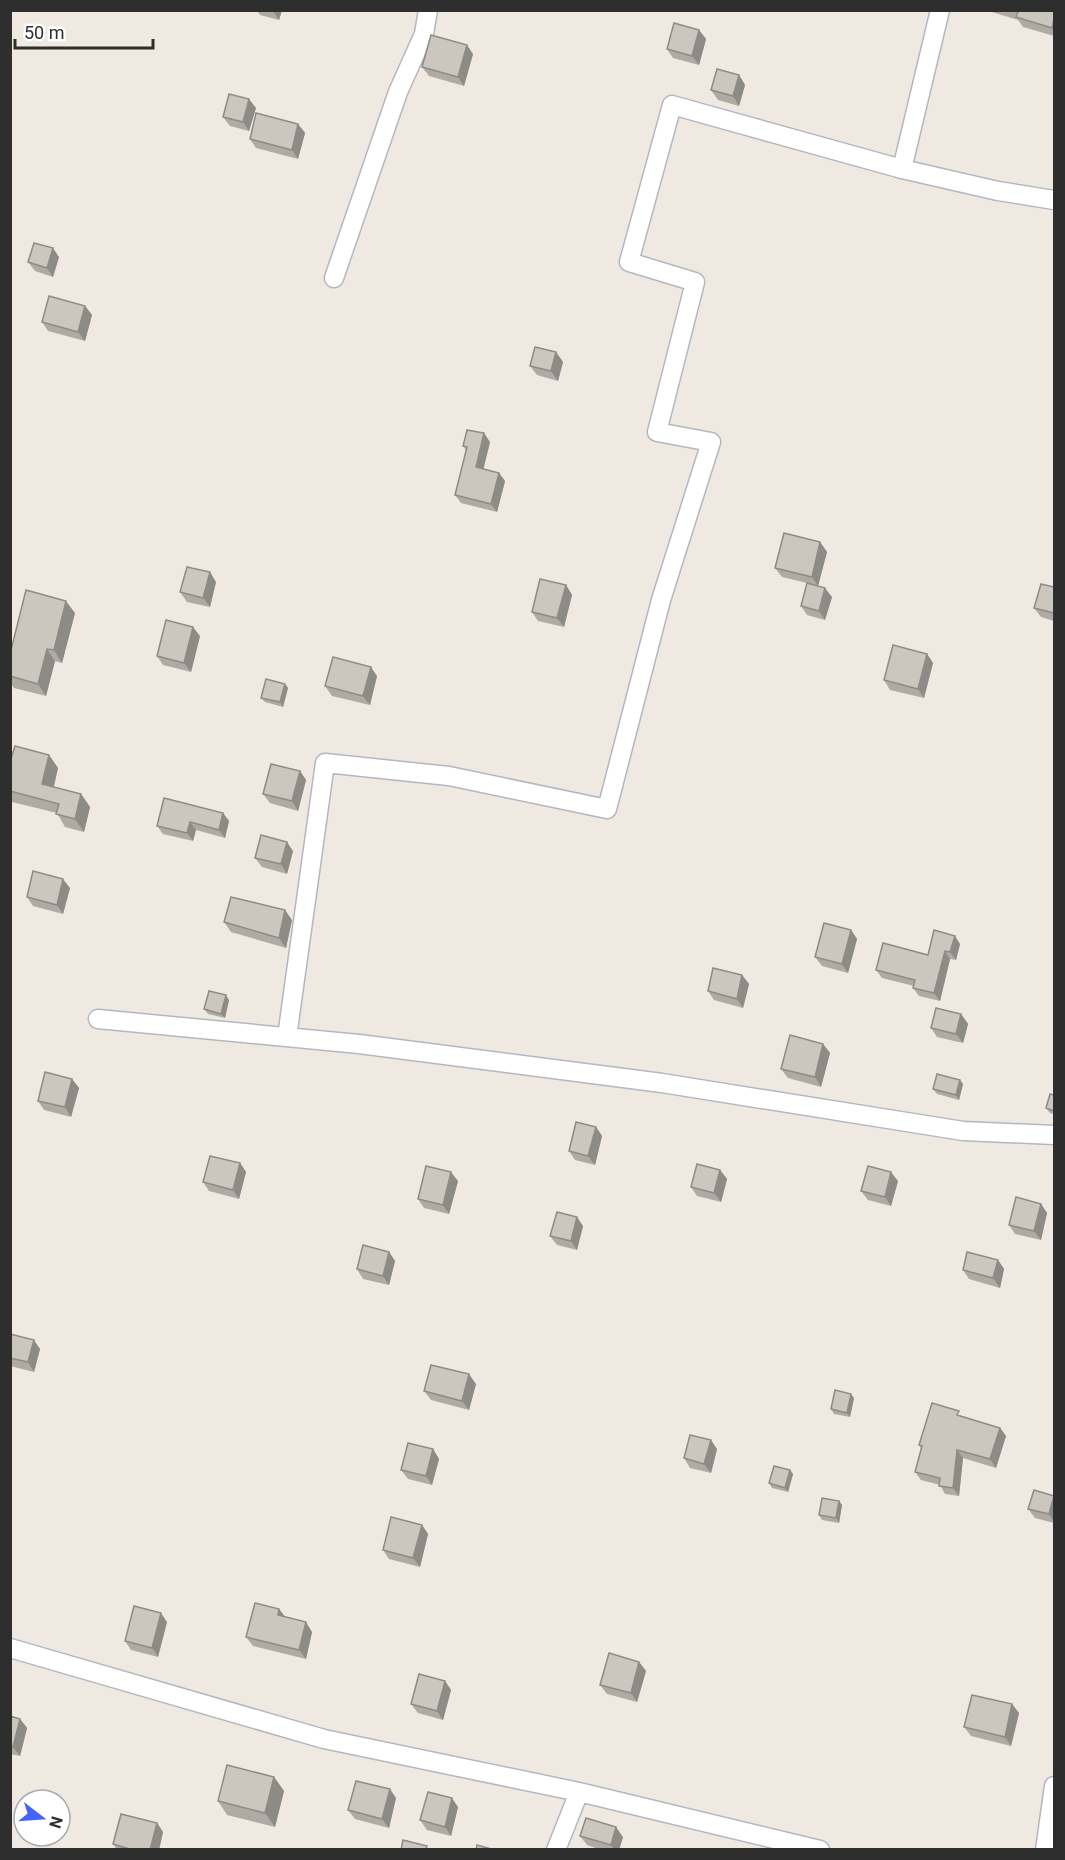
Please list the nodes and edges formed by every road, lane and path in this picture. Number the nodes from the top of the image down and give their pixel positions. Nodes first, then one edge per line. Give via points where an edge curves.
1 (428, 10) edge
2 (940, 10) edge
3 (902, 169) junction
4 (1054, 200) edge
5 (334, 278) dead end
6 (98, 1019) dead end
7 (286, 1038) junction
8 (1054, 1135) edge
9 (10, 1648) edge
10 (1054, 1786) edge
11 (579, 1792) junction
12 (556, 1850) edge
13 (820, 1850) edge
14 (1045, 1850) edge

1 - 5 street via 424,34 398,92
2 - 3 street
3 - 4 street via 998,192
3 - 7 street via 672,105 629,262 695,282 657,432 711,442 661,600 607,809 449,776 325,763
6 - 7 street
7 - 8 street via 662,1083 963,1131
9 - 11 street via 324,1739
10 - 14 street
11 - 12 street
11 - 13 street

